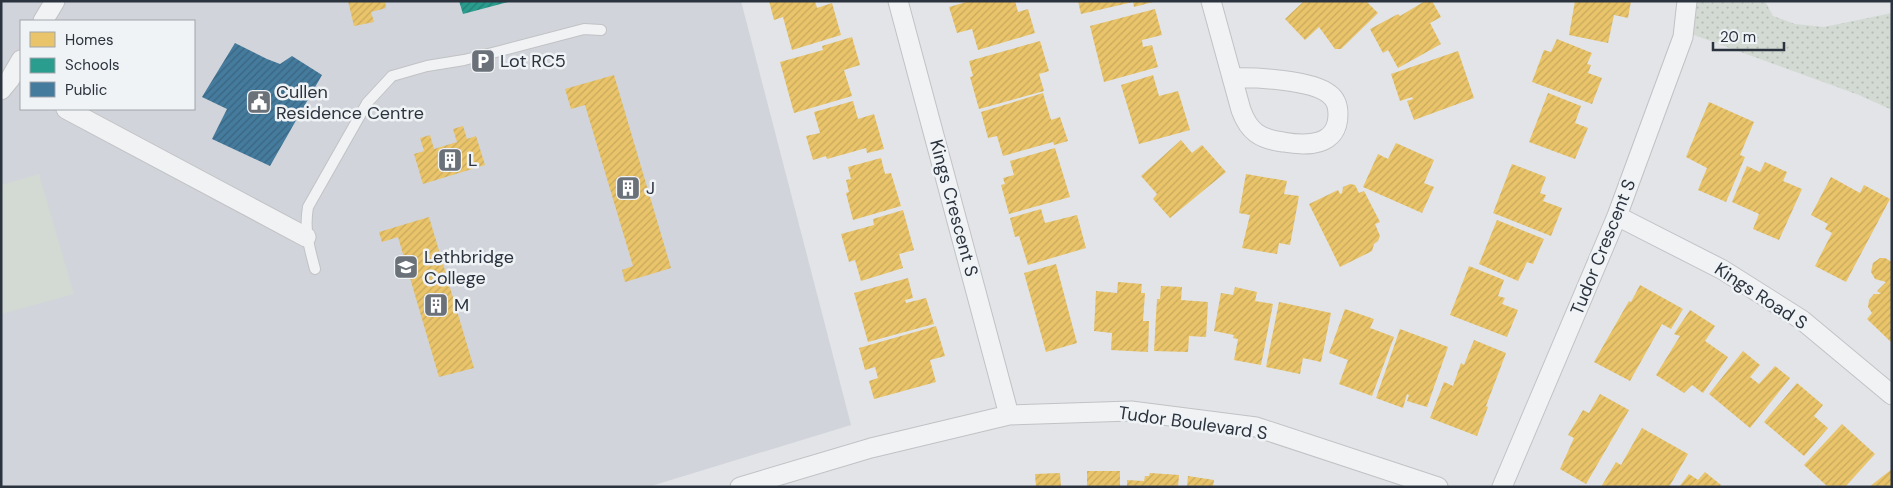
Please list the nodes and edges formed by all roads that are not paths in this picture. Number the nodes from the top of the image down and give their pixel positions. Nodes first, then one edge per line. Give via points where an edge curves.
1 (55, 1) edge
2 (898, 1) edge
3 (1211, 1) edge
4 (1687, 1) edge
5 (44, 20) edge
6 (601, 30) dead end
7 (20, 62) edge
8 (1232, 78) junction
9 (11, 85) edge
10 (68, 110) edge
11 (1617, 216) junction
12 (306, 236) junction
13 (315, 269) dead end
14 (1892, 395) edge
15 (1009, 414) junction
16 (740, 487) edge
17 (1438, 487) edge
18 (1502, 487) edge

1 - 5 street
2 - 15 street, Kings Crescent S
3 - 8 street
4 - 11 street, Tudor Crescent S via 1683,38
6 - 12 lane via 584,29 392,76 367,102 308,207
7 - 9 street
8 - 8 street via 1246,124 1257,134 1270,140 1304,146 1325,139 1336,127 1337,107 1328,92 1300,83
10 - 12 street
11 - 14 street, Kings Road S via 1723,270 1802,320
11 - 18 street, Tudor Crescent S
12 - 13 lane
15 - 16 street, Tudor Boulevard S via 871,448
15 - 17 street, Tudor Boulevard S via 1131,411 1256,427

